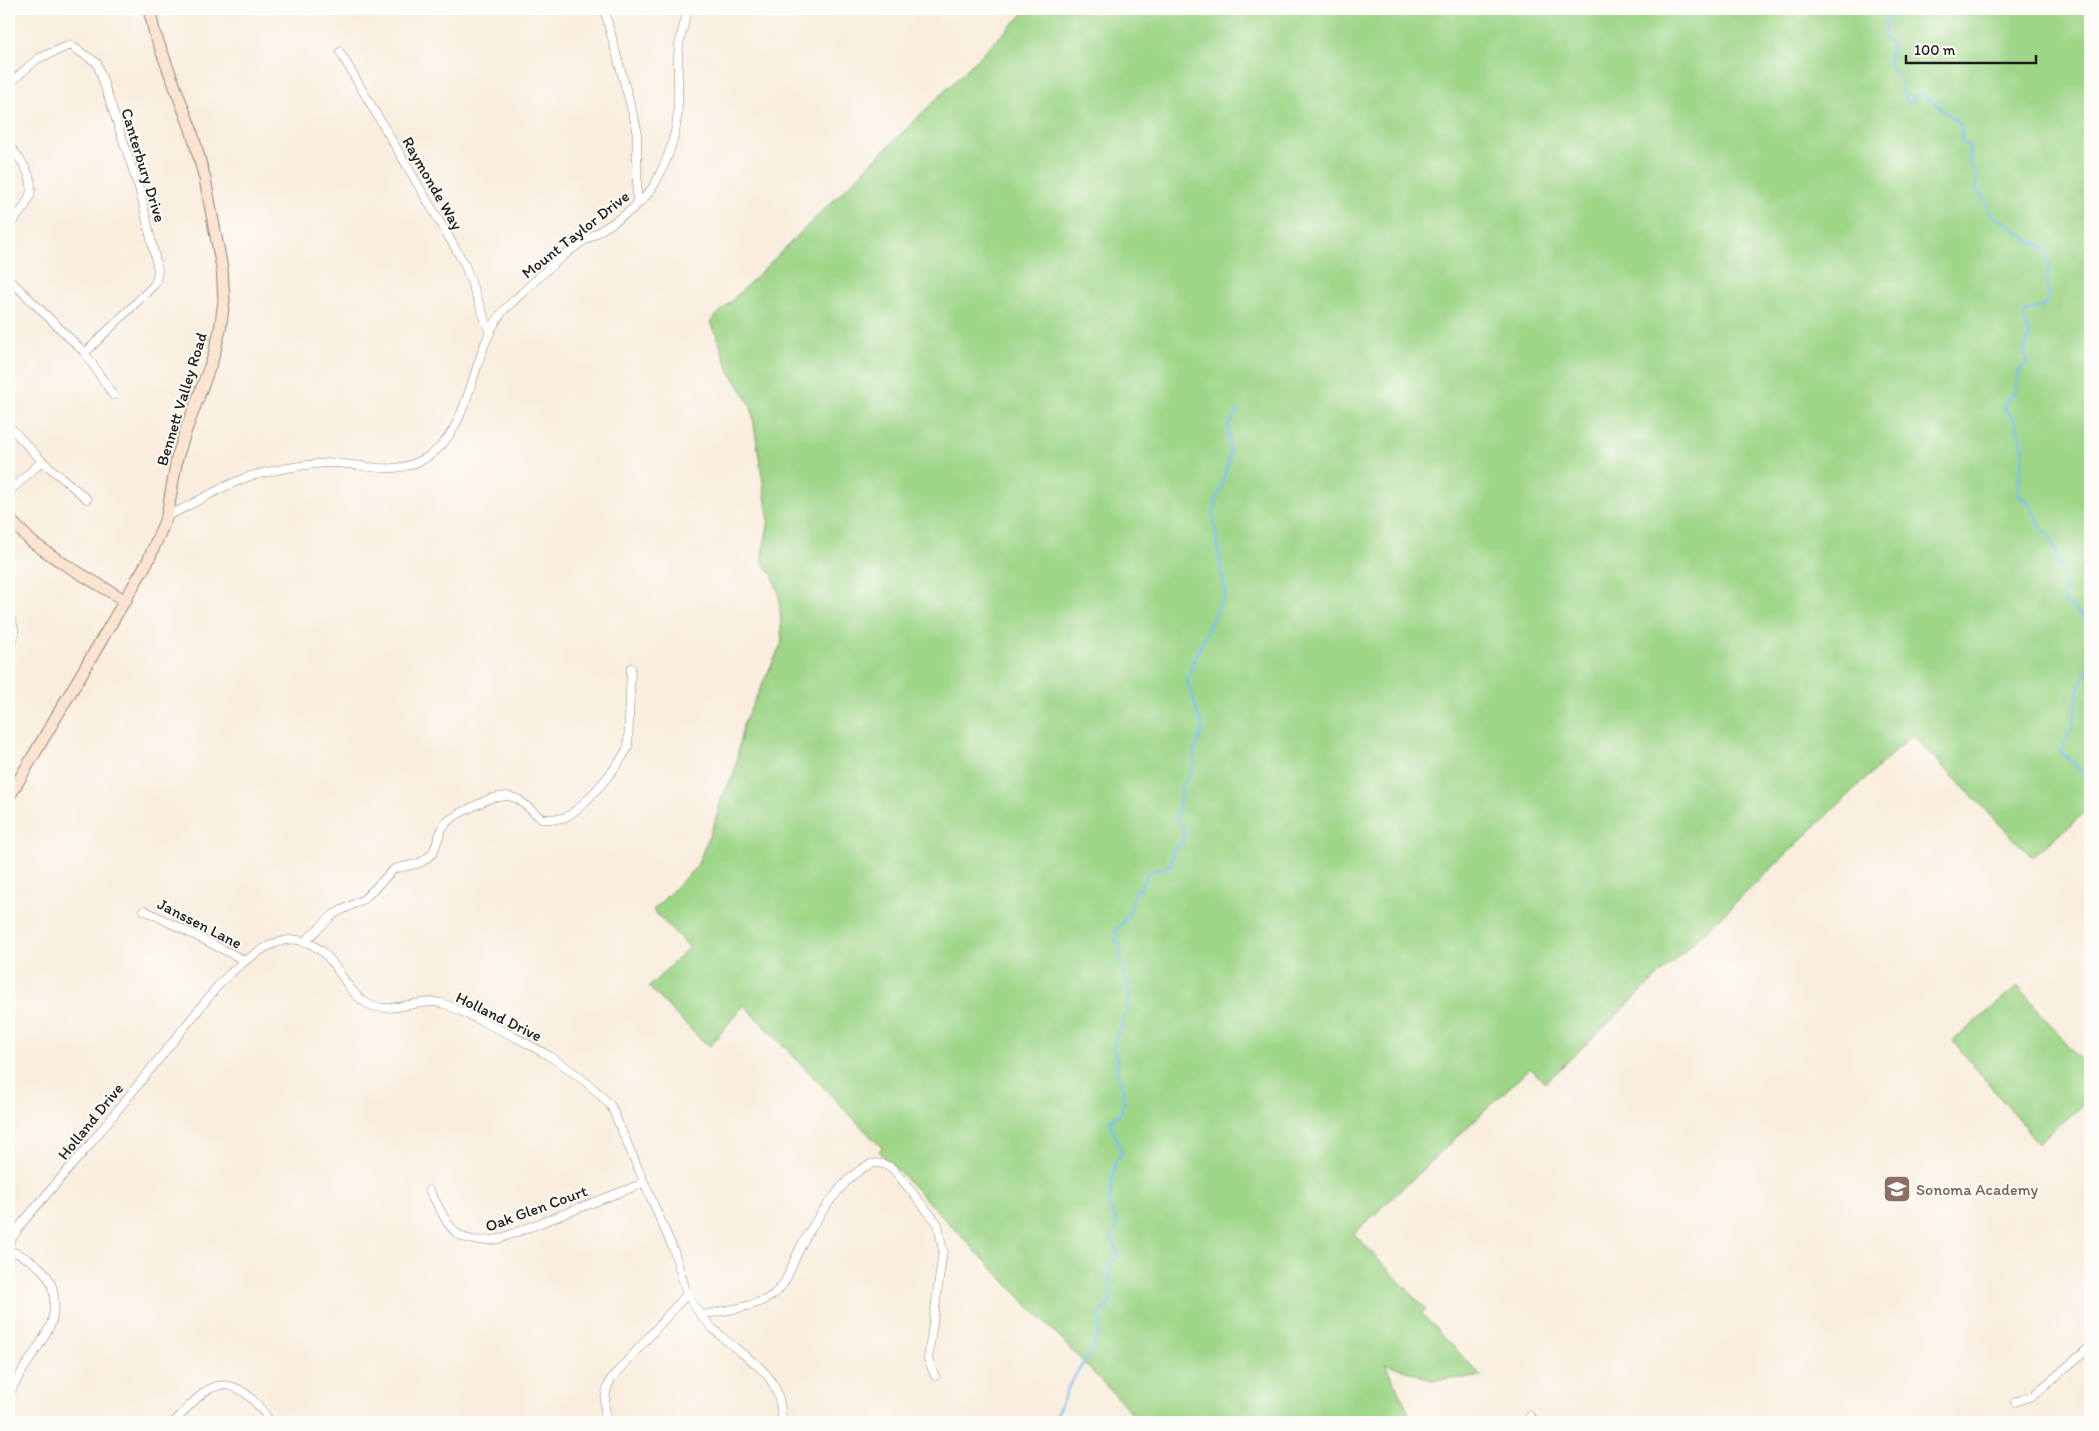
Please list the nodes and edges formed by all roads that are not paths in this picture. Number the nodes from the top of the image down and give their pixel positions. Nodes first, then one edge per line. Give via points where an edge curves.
1 (149, 9) edge
2 (604, 9) edge
3 (687, 9) edge
4 (340, 52) dead end
5 (9, 84) edge
6 (9, 145) edge
7 (637, 204) junction
8 (9, 225) edge
9 (9, 279) edge
10 (490, 333) junction
11 (85, 353) junction
12 (114, 395) dead end
13 (9, 426) edge
14 (42, 461) junction
15 (9, 492) edge
16 (87, 499) dead end
17 (166, 516) junction
18 (9, 519) edge
19 (126, 600) junction
20 (9, 616) edge
21 (9, 647) edge
22 (631, 668) dead end
23 (9, 797) edge
24 (144, 910) dead end
25 (304, 942) junction
26 (244, 960) junction
27 (644, 1183) junction
28 (429, 1190) dead end
29 (9, 1243) edge
30 (9, 1250) edge
31 (687, 1294) junction
32 (701, 1315) junction
33 (2090, 1347) edge
34 (935, 1376) dead end
35 (9, 1396) edge
36 (2015, 1402) dead end
37 (1530, 1416) dead end
38 (174, 1422) edge
39 (270, 1422) edge
40 (607, 1422) edge
41 (782, 1422) edge
42 (1536, 1422) edge

1 - 17 street, Bennett Valley Road via 205,179 224,300 213,358 177,458
2 - 7 street via 637,129
3 - 7 street, Mount Taylor Drive via 679,44 677,119 671,148 658,179
4 - 10 street, Raymonde Way via 464,263
5 - 11 street, Canterbury Drive via 37,59 70,45 97,63 140,191 158,270 156,281 138,303
6 - 8 street via 29,176 32,196
7 - 10 street, Mount Taylor Drive via 544,272 500,314
9 - 11 street
10 - 17 street, Mount Taylor Drive via 458,419 438,448 423,460 388,469 335,463 270,471 245,477
11 - 12 street
13 - 14 street
14 - 15 street
14 - 16 street
17 - 19 street, Bennett Valley Road via 148,561
18 - 19 street via 40,547
19 - 23 street, Bennett Valley Road
20 - 21 street via 15,626 15,636
22 - 25 street via 628,747 605,779 574,810 565,817 542,819 518,799 508,796 491,798 458,814 442,828 433,853 427,858 420,863 394,869 364,899 334,914
24 - 26 street, Janssen Lane
25 - 26 street, Holland Drive via 281,941
25 - 27 street, Holland Drive via 326,954 366,1003 396,1007 422,1002 441,1003 505,1032 575,1072 598,1090 611,1106
26 - 29 street, Holland Drive via 221,982
27 - 28 street, Oak Glen Court via 499,1239 483,1242 463,1238 452,1230
27 - 31 street, Holland Drive via 674,1251
30 - 35 street via 26,1256 50,1279 54,1310 51,1325
31 - 32 street, Holland Drive
31 - 40 street via 611,1379 603,1408
32 - 34 street via 766,1300 776,1293 830,1198 868,1164 887,1164 938,1224 943,1251 928,1359
32 - 41 street, Holland Drive via 766,1373 776,1387
33 - 36 street via 2034,1395
37 - 42 street
38 - 39 street via 202,1394 215,1386 225,1385 239,1388

